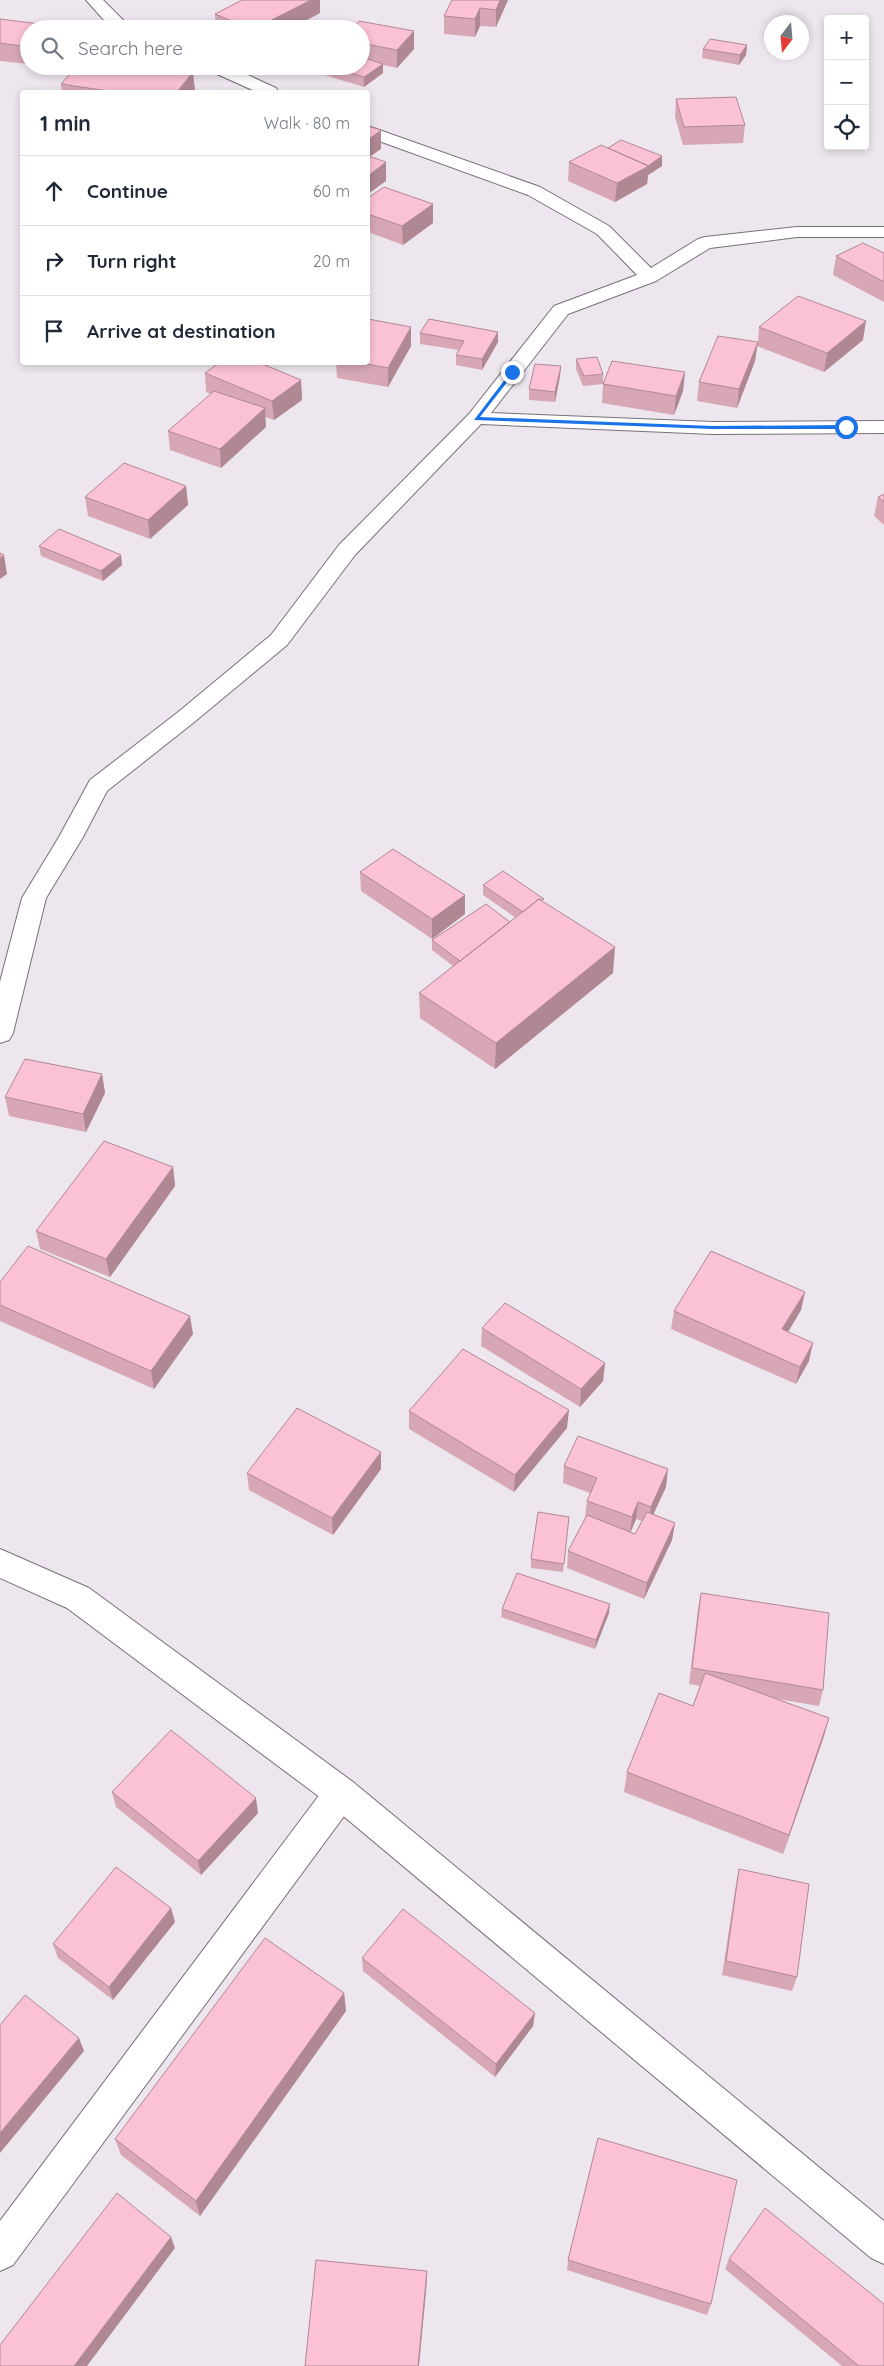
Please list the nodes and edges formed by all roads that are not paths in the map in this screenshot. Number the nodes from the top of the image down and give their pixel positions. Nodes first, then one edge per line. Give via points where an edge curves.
1 (94, 0) edge
2 (113, 20) edge
3 (233, 75) edge
4 (266, 90) edge
5 (370, 132) edge
6 (884, 232) edge
7 (649, 276) junction
8 (476, 418) junction
9 (884, 427) edge
10 (0, 1033) edge
11 (0, 1562) edge
12 (341, 1794) junction
13 (884, 2245) edge
14 (0, 2252) edge

1 - 2 street
3 - 4 street
5 - 7 street via 534,191 603,230
6 - 7 street via 797,232 705,243
7 - 8 street via 561,310
8 - 9 street via 713,428
8 - 10 street via 348,550 279,640 98,786 34,898
11 - 12 street via 78,1598
12 - 13 street
12 - 14 street

